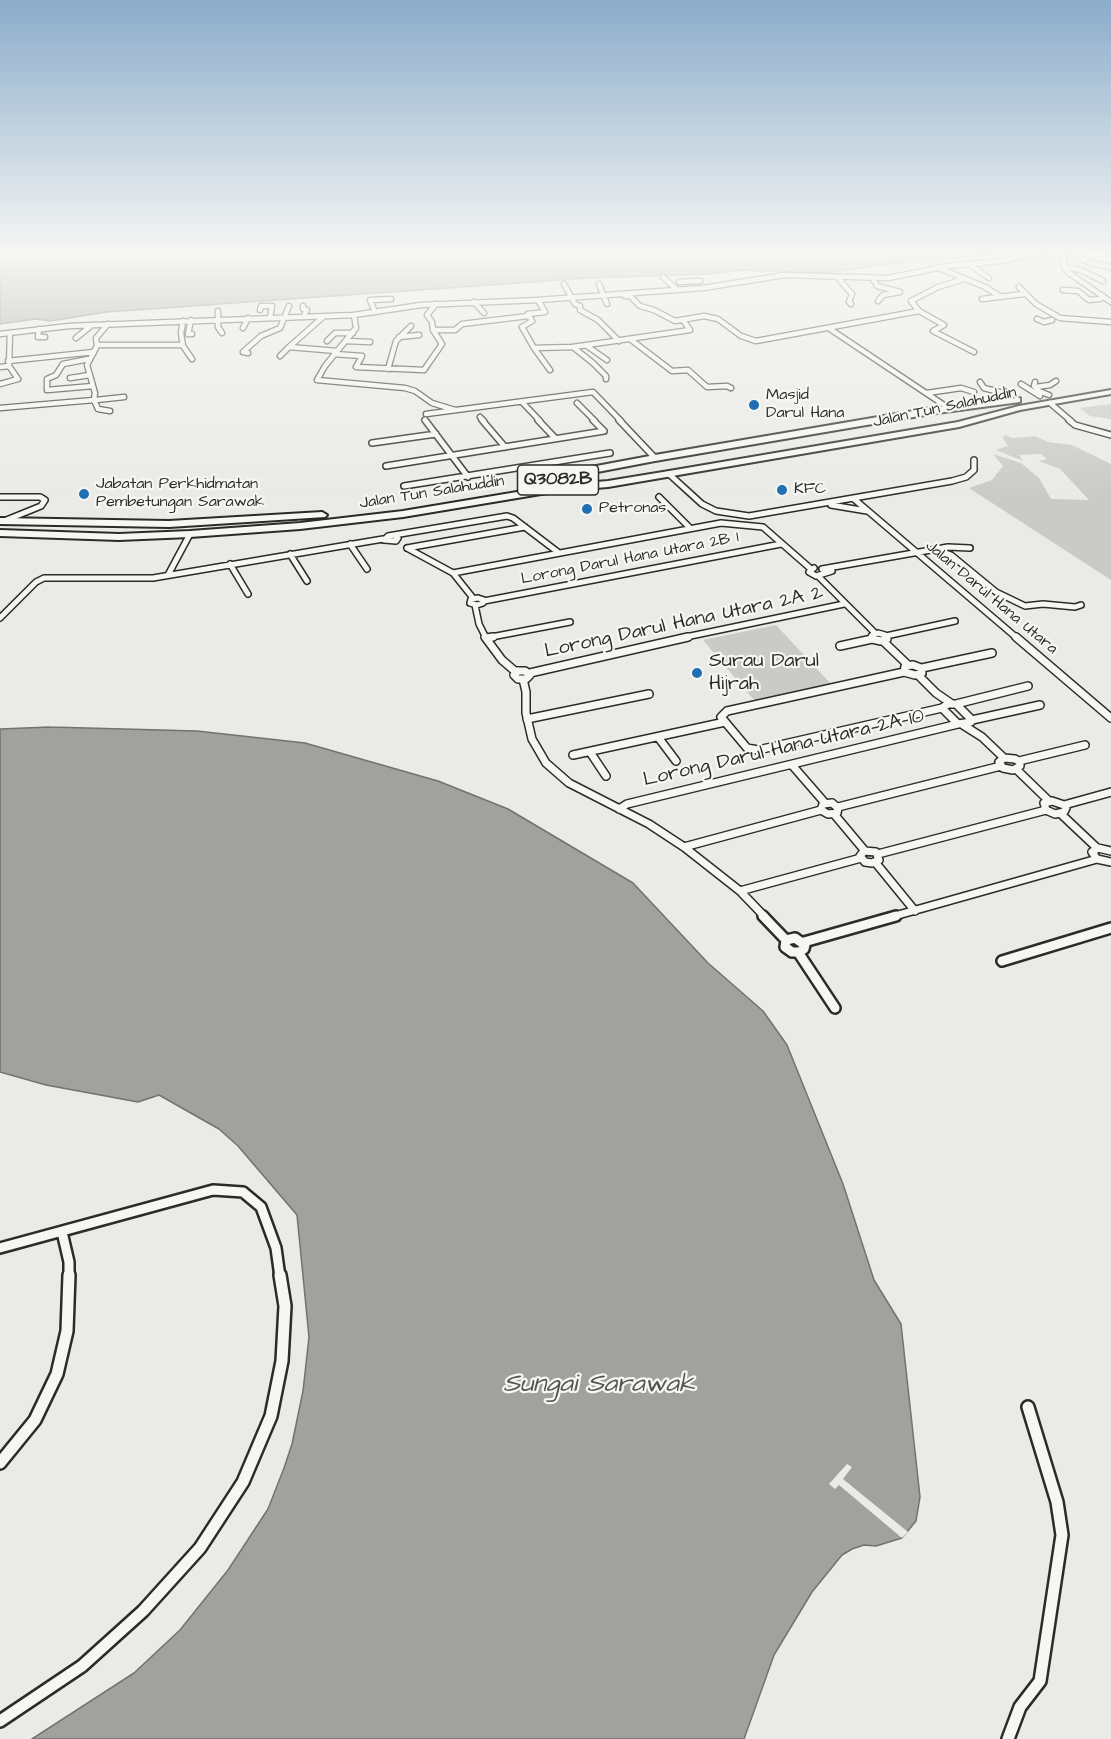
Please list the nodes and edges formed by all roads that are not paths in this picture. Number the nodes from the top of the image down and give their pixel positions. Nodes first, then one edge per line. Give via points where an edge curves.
1 (10, 333) edge
2 (38, 333) edge
3 (82, 333) edge
4 (100, 333) edge
5 (181, 333) edge
6 (188, 333) edge
7 (266, 333) edge
8 (306, 333) edge
9 (334, 333) edge
10 (353, 333) edge
11 (403, 333) edge
12 (436, 333) edge
13 (526, 333) edge
14 (611, 333) edge
15 (669, 333) edge
16 (737, 333) edge
17 (804, 333) edge
18 (836, 333) edge
19 (939, 333) edge
20 (192, 334) dead end
21 (419, 335) dead end
22 (45, 336) dead end
23 (399, 337) junction
24 (76, 338) dead end
25 (630, 339) junction
26 (327, 341) dead end
27 (347, 341) junction
28 (619, 341) junction
29 (369, 342) dead end
30 (97, 345) junction
31 (183, 345) junction
32 (587, 346) junction
33 (289, 347) junction
34 (573, 347) junction
35 (534, 348) junction
36 (10, 350) junction
37 (0, 351) edge
38 (94, 352) junction
39 (335, 352) junction
40 (974, 352) dead end
41 (248, 353) dead end
42 (280, 356) dead end
43 (89, 359) junction
44 (192, 359) dead end
45 (607, 360) dead end
46 (9, 363) junction
47 (0, 367) edge
48 (356, 367) junction
49 (388, 369) junction
50 (550, 370) dead end
51 (90, 375) junction
52 (70, 378) dead end
53 (606, 379) dead end
54 (1056, 381) dead end
55 (344, 382) junction
56 (980, 382) dead end
57 (0, 384) edge
58 (1021, 384) dead end
59 (1111, 384) edge
60 (93, 386) junction
61 (731, 388) dead end
62 (997, 389) dead end
63 (5, 390) dead end
64 (974, 392) dead end
65 (1111, 392) edge
66 (927, 393) junction
67 (1003, 393) junction
68 (1042, 393) junction
69 (124, 397) dead end
70 (95, 400) junction
71 (1011, 402) junction
72 (523, 403) junction
73 (577, 404) dead end
74 (0, 408) edge
75 (951, 408) junction
76 (110, 411) dead end
77 (459, 411) junction
78 (426, 414) dead end
79 (480, 417) dead end
80 (425, 420) dead end
81 (436, 434) junction
82 (1111, 435) edge
83 (555, 438) junction
84 (372, 443) dead end
85 (505, 447) junction
86 (610, 453) dead end
87 (453, 456) junction
88 (655, 458) junction
89 (974, 460) dead end
90 (386, 466) dead end
91 (669, 474) junction
92 (468, 477) junction
93 (404, 486) dead end
94 (0, 497) edge
95 (659, 497) dead end
96 (854, 499) junction
97 (827, 504) junction
98 (868, 512) junction
99 (1, 521) edge
100 (62, 523) junction
101 (525, 527) junction
102 (690, 528) junction
103 (0, 533) edge
104 (190, 534) junction
105 (55, 536) junction
106 (394, 539) junction
107 (350, 544) junction
108 (781, 544) junction
109 (407, 548) junction
110 (969, 548) dead end
111 (938, 550) junction
112 (559, 553) junction
113 (917, 553) junction
114 (290, 554) junction
115 (230, 564) junction
116 (366, 569) dead end
117 (810, 569) junction
118 (824, 571) junction
119 (453, 573) junction
120 (168, 575) junction
121 (818, 576) junction
122 (307, 581) dead end
123 (248, 594) dead end
124 (474, 602) junction
125 (844, 604) junction
126 (1081, 605) dead end
127 (0, 618) edge
128 (955, 621) dead end
129 (570, 622) dead end
130 (874, 636) junction
131 (486, 638) junction
132 (884, 638) junction
133 (840, 646) dead end
134 (992, 653) dead end
135 (906, 668) junction
136 (516, 672) junction
137 (920, 672) junction
138 (530, 673) junction
139 (523, 679) junction
140 (1028, 686) dead end
141 (649, 694) dead end
142 (948, 705) junction
143 (1040, 705) dead end
144 (1111, 718) edge
145 (527, 719) junction
146 (972, 721) junction
147 (725, 722) junction
148 (960, 724) junction
149 (658, 737) junction
150 (982, 737) junction
151 (1085, 745) dead end
152 (590, 752) junction
153 (573, 756) dead end
154 (1004, 758) junction
155 (676, 761) dead end
156 (792, 765) junction
157 (1018, 765) junction
158 (1001, 766) junction
159 (606, 776) dead end
160 (1111, 792) edge
161 (1049, 801) junction
162 (1064, 805) junction
163 (823, 807) junction
164 (620, 809) junction
165 (836, 810) junction
166 (1046, 810) junction
167 (1061, 814) junction
168 (684, 847) junction
169 (1097, 848) junction
170 (1111, 851) edge
171 (863, 855) junction
172 (876, 858) junction
173 (1097, 859) junction
174 (1111, 862) edge
175 (740, 891) junction
176 (915, 911) junction
177 (1111, 928) edge
178 (786, 940) junction
179 (804, 942) junction
180 (798, 952) junction
181 (1002, 960) dead end
182 (835, 1008) dead end
183 (62, 1232) junction
184 (0, 1248) edge
185 (1028, 1407) dead end
186 (0, 1463) edge
187 (0, 1721) edge
188 (1008, 1739) edge

1 - 36 street
2 - 22 street via 38,337
3 - 24 street
4 - 30 street
5 - 31 street
6 - 20 street
7 - 41 street via 243,352
8 - 33 street
9 - 26 street
10 - 27 street
11 - 23 street
12 - 49 street via 442,344 425,370
13 - 35 street
14 - 28 street
15 - 25 street
16 - 17 street via 756,341
18 - 66 street
19 - 40 street
21 - 23 street
23 - 49 street
25 - 28 street
25 - 61 street via 672,371 688,370 707,387
27 - 29 street
27 - 39 street
28 - 32 street
30 - 31 street
30 - 38 street
31 - 44 street
32 - 34 street
32 - 45 street
33 - 39 street
33 - 42 street
34 - 35 street
34 - 53 street
35 - 50 street
36 - 37 street
36 - 46 street
38 - 43 street
38 - 46 street
39 - 48 street via 362,356
39 - 55 street via 317,380
43 - 51 street
43 - 60 street via 63,364 55,376 47,379 47,390
46 - 47 street
46 - 57 street via 18,379
48 - 49 street
48 - 55 street
51 - 52 street
51 - 60 street
54 - 68 street
55 - 77 street via 405,388 432,404
56 - 67 street via 984,388
57 - 63 street
58 - 68 street
59 - 68 highway, Jalan Tun Salahuddin / Q3082B
60 - 70 street
62 - 67 street
64 - 66 street via 963,386
65 - 68 highway, Jalan Tun Salahuddin
66 - 75 street
67 - 71 street
68 - 71 highway, Jalan Tun Salahuddin / Q3082B
68 - 82 street via 1075,425
68 - 91 highway, Jalan Tun Salahuddin via 1019,408 959,424
69 - 70 street
70 - 74 street
70 - 76 street via 98,409
71 - 75 highway, Jalan Tun Salahuddin / Q3082B
72 - 77 street
72 - 83 street
72 - 88 street via 592,392
73 - 83 street via 604,431
75 - 88 highway, Jalan Tun Salahuddin / Q3082B
77 - 78 street
79 - 85 street
80 - 81 street
81 - 84 street
81 - 87 street
83 - 85 street
85 - 87 street
86 - 92 street
87 - 90 street
87 - 92 street
88 - 100 highway, Jalan Tun Salahuddin / Q3082B via 565,479 360,512 169,524
89 - 96 street via 974,470 959,479
91 - 97 street via 702,504 716,511 772,514
91 - 104 highway, Jalan Tun Salahuddin via 382,517
92 - 93 street
94 - 99 street via 45,500 41,506
95 - 102 street
96 - 97 street
96 - 98 street, Jalan Darul Hana Utara
97 - 98 street
98 - 113 street, Jalan Darul Hana Utara
99 - 100 highway, Jalan Tun Salahuddin / Q3082B
100 - 105 highway via 50,530
101 - 106 street via 507,516
101 - 109 street
101 - 112 street
102 - 108 street via 721,523 758,526
102 - 112 street
103 - 105 highway, Jalan Tun Salahuddin
104 - 105 highway, Jalan Tun Salahuddin
104 - 120 street
106 - 107 street
106 - 109 street
107 - 114 street
107 - 116 street
108 - 117 street
108 - 124 street, Lorong Darul Hana Utara 2B 1
109 - 119 street
110 - 111 street
111 - 113 street
111 - 126 street via 951,555 996,592 1025,606
112 - 119 street
113 - 118 street
113 - 144 street, Jalan Darul Hana Utara
114 - 115 street
114 - 122 street
115 - 120 street
115 - 123 street
117 - 118 street
117 - 121 street via 810,573
118 - 121 street
119 - 124 street
120 - 127 street via 44,578
121 - 125 street
124 - 131 street via 478,624
125 - 130 street
125 - 138 street, Lorong Darul Hana Utara 2A 2
128 - 132 street
129 - 131 street
130 - 132 street
130 - 133 street
131 - 136 street
132 - 135 street
134 - 137 street
135 - 137 street
135 - 147 street via 727,711 722,714
136 - 138 street
136 - 139 street via 515,678
137 - 142 street
138 - 139 street via 530,677
139 - 145 street
140 - 142 street
141 - 145 street
142 - 146 street
142 - 147 street via 758,750 747,748
142 - 148 street
143 - 146 street, Lorong Darul Hana Utara 2A 10
145 - 164 street via 538,752 558,775
146 - 148 street, Lorong Darul Hana Utara 2A 10
146 - 150 street
147 - 149 street
148 - 150 street
148 - 156 street, Lorong Darul Hana Utara 2A 10
149 - 152 street
149 - 155 street
150 - 154 street
151 - 157 street
152 - 153 street
152 - 159 street
154 - 157 street via 1011,758
154 - 158 street via 1000,760
156 - 163 street
156 - 164 street, Lorong Darul Hana Utara 2A 10 via 627,804
157 - 158 street
157 - 161 street
158 - 165 street
160 - 162 street
161 - 162 street
161 - 166 street via 1044,803
162 - 167 street
163 - 165 street
163 - 168 street
164 - 168 street
165 - 171 street
166 - 167 street
166 - 172 street
167 - 169 street
168 - 175 street
169 - 170 street
169 - 173 street via 1092,852
171 - 172 street
171 - 175 street
172 - 176 street
173 - 174 street
173 - 176 street
175 - 178 street
176 - 179 street
177 - 181 street
178 - 179 street
178 - 180 street via 786,949
179 - 180 street via 804,949
180 - 182 street
183 - 184 street
183 - 186 street via 69,1262 67,1331 57,1374 35,1420
183 - 187 street via 213,1190 243,1192 261,1207 276,1248 285,1306 282,1361 271,1416 243,1482 200,1548 143,1611 82,1666
185 - 188 street via 1057,1502 1062,1535 1040,1681 1020,1707

